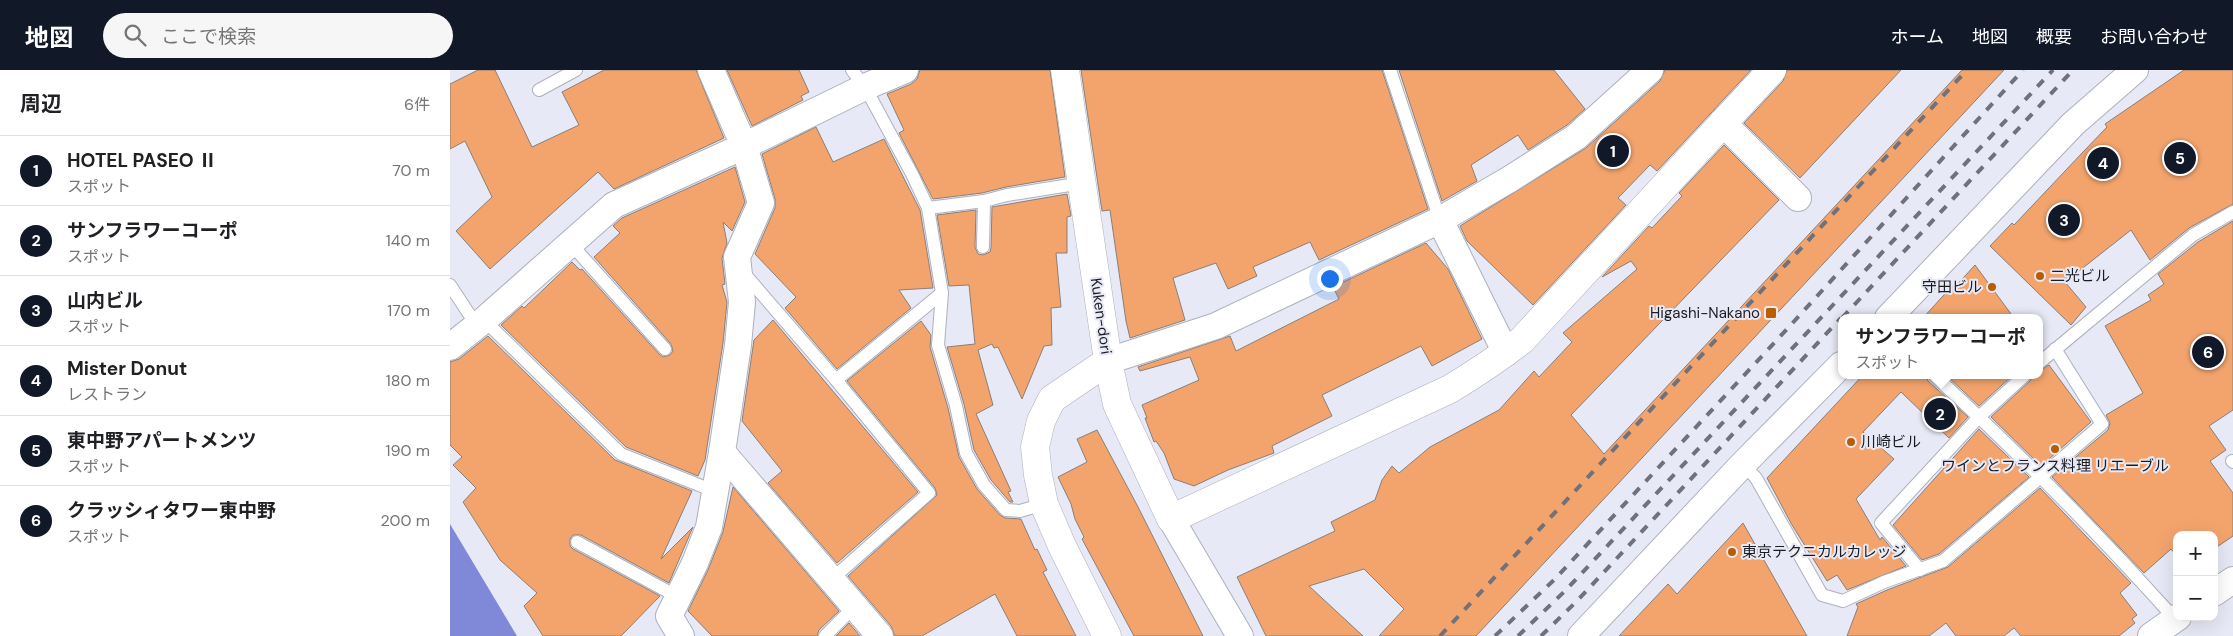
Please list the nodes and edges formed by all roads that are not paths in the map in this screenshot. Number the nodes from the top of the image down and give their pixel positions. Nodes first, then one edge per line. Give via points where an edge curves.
1 (576, 70) edge
2 (711, 70) edge
3 (904, 70) edge
4 (1064, 70) edge
5 (1390, 70) edge
6 (1650, 70) edge
7 (1772, 70) edge
8 (2135, 70) edge
9 (858, 78) edge
10 (539, 90) dead end
11 (1722, 122) junction
12 (744, 146) junction
13 (1082, 183) junction
14 (1798, 198) dead end
15 (984, 201) junction
16 (928, 208) junction
17 (2233, 212) edge
18 (1440, 220) junction
19 (570, 243) junction
20 (982, 247) dead end
21 (738, 265) junction
22 (450, 285) edge
23 (942, 293) junction
24 (1892, 314) edge
25 (481, 323) junction
26 (450, 347) edge
27 (2055, 348) junction
28 (665, 349) dead end
29 (1506, 352) junction
30 (2043, 359) edge
31 (1108, 361) junction
32 (1838, 368) edge
33 (1938, 379) edge
34 (2021, 379) edge
35 (836, 380) junction
36 (1979, 417) junction
37 (722, 452) junction
38 (1743, 464) junction
39 (2041, 476) junction
40 (714, 491) junction
41 (1044, 504) junction
42 (1171, 519) junction
43 (577, 542) dead end
44 (1920, 570) junction
45 (832, 579) junction
46 (2233, 580) edge
47 (2218, 590) edge
48 (678, 597) junction
49 (855, 606) junction
50 (2173, 614) edge
51 (2173, 621) edge
52 (681, 636) edge
53 (825, 636) edge
54 (880, 636) edge
55 (1107, 636) edge
56 (1240, 636) edge
57 (1581, 636) edge
58 (2151, 636) edge

1 - 10 lane
2 - 12 street
3 - 9 street
4 - 13 street, Kuken-dori
5 - 18 lane
6 - 18 street via 1576,137
7 - 11 street
8 - 24 street via 2073,124
9 - 12 street
9 - 16 lane
11 - 14 street
11 - 29 street via 1522,340
12 - 19 street via 614,205
12 - 21 street via 761,203 737,257
13 - 15 lane
13 - 31 street, Kuken-dori
15 - 16 lane
15 - 20 lane
16 - 23 lane
17 - 27 lane via 2193,235
18 - 29 street
18 - 31 street via 1216,326
19 - 25 street
19 - 28 lane
21 - 35 lane
21 - 37 street via 742,302 740,328
22 - 25 lane
23 - 35 lane
23 - 41 lane via 938,345 966,452 984,485 1006,510 1020,511
25 - 26 street
25 - 40 lane via 621,454
27 - 30 lane
27 - 39 lane via 2102,424
29 - 42 street via 1450,389
31 - 41 street, Kuken-dori via 1052,399 1035,447
31 - 42 street via 1117,404
32 - 38 street
33 - 36 lane
34 - 36 lane
35 - 45 lane via 929,493
36 - 39 lane
36 - 44 lane via 1881,523
37 - 40 street
37 - 45 street
38 - 44 lane via 1756,478 1822,595 1843,601
38 - 57 street
39 - 44 lane via 1943,561
39 - 50 lane
40 - 48 street via 708,527
41 - 55 street, Kuken-dori
42 - 56 street
43 - 48 lane
45 - 49 street
46 - 47 street
48 - 52 street via 668,616
49 - 53 lane
49 - 54 street
51 - 58 street

